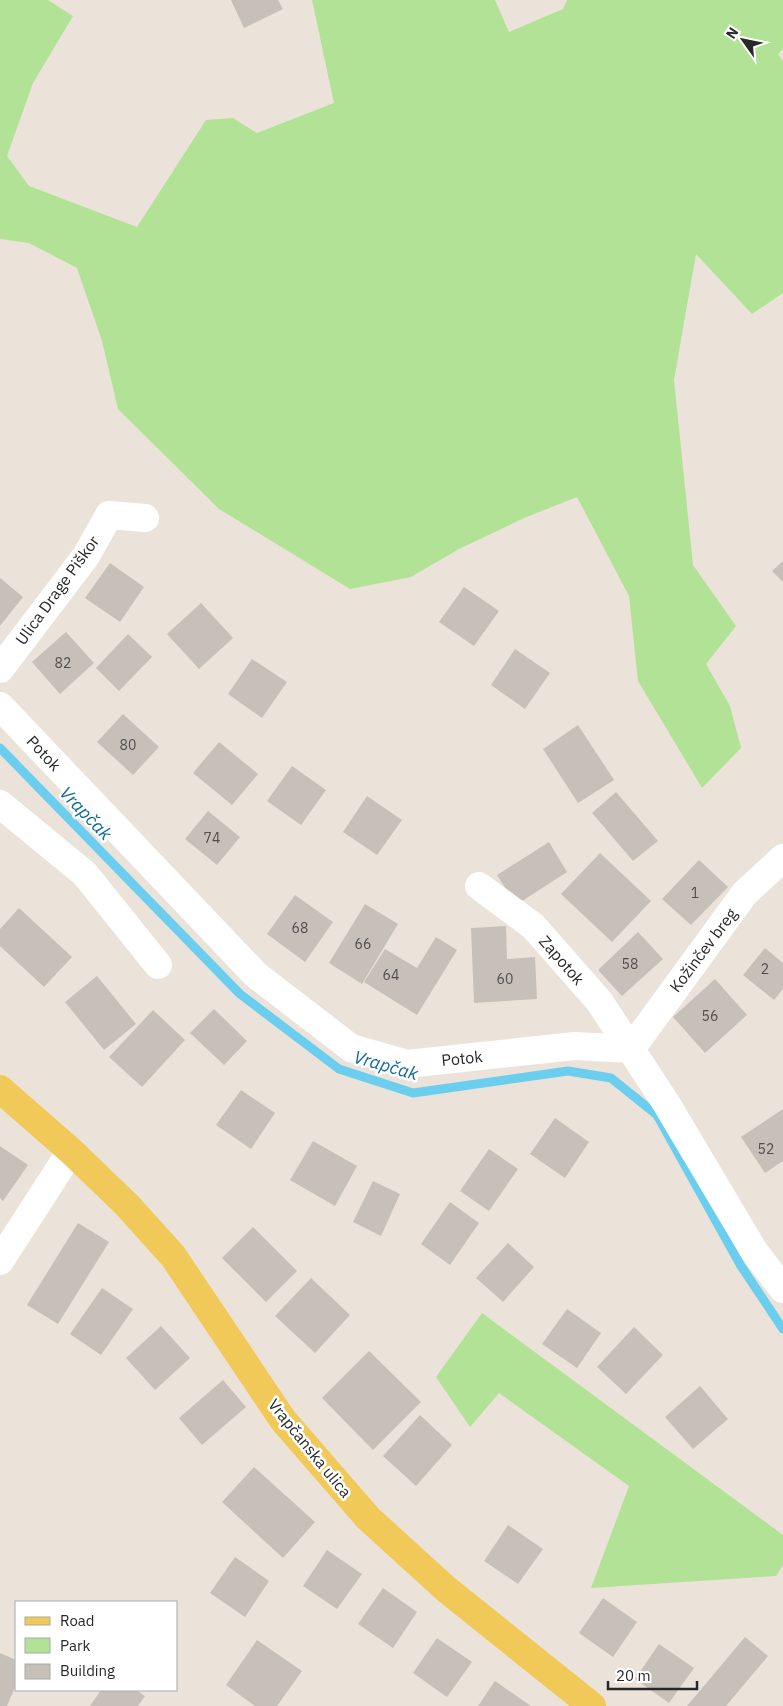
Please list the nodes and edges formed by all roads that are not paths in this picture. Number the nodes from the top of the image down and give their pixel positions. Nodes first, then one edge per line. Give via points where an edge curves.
1 (145, 518) dead end
2 (0, 669) edge
3 (0, 706) edge
4 (0, 804) edge
5 (783, 858) edge
6 (478, 886) dead end
7 (158, 966) dead end
8 (631, 1049) junction
9 (0, 1089) edge
10 (71, 1152) junction
11 (0, 1261) edge
12 (783, 1289) edge
13 (592, 1706) edge

1 - 2 street, Ulica Drage Piškor via 109,515 86,556
3 - 8 street, Potok via 256,975 351,1048 407,1064 575,1046
4 - 7 street via 85,874
5 - 8 street, Kožinčev breg via 745,893
6 - 8 street, Zapotok via 533,926 599,1001
8 - 12 street via 754,1251
9 - 10 main road, Vrapčanska ulica
10 - 11 street
10 - 13 main road, Vrapčanska ulica via 127,1205 173,1256 283,1420 368,1518 446,1589

